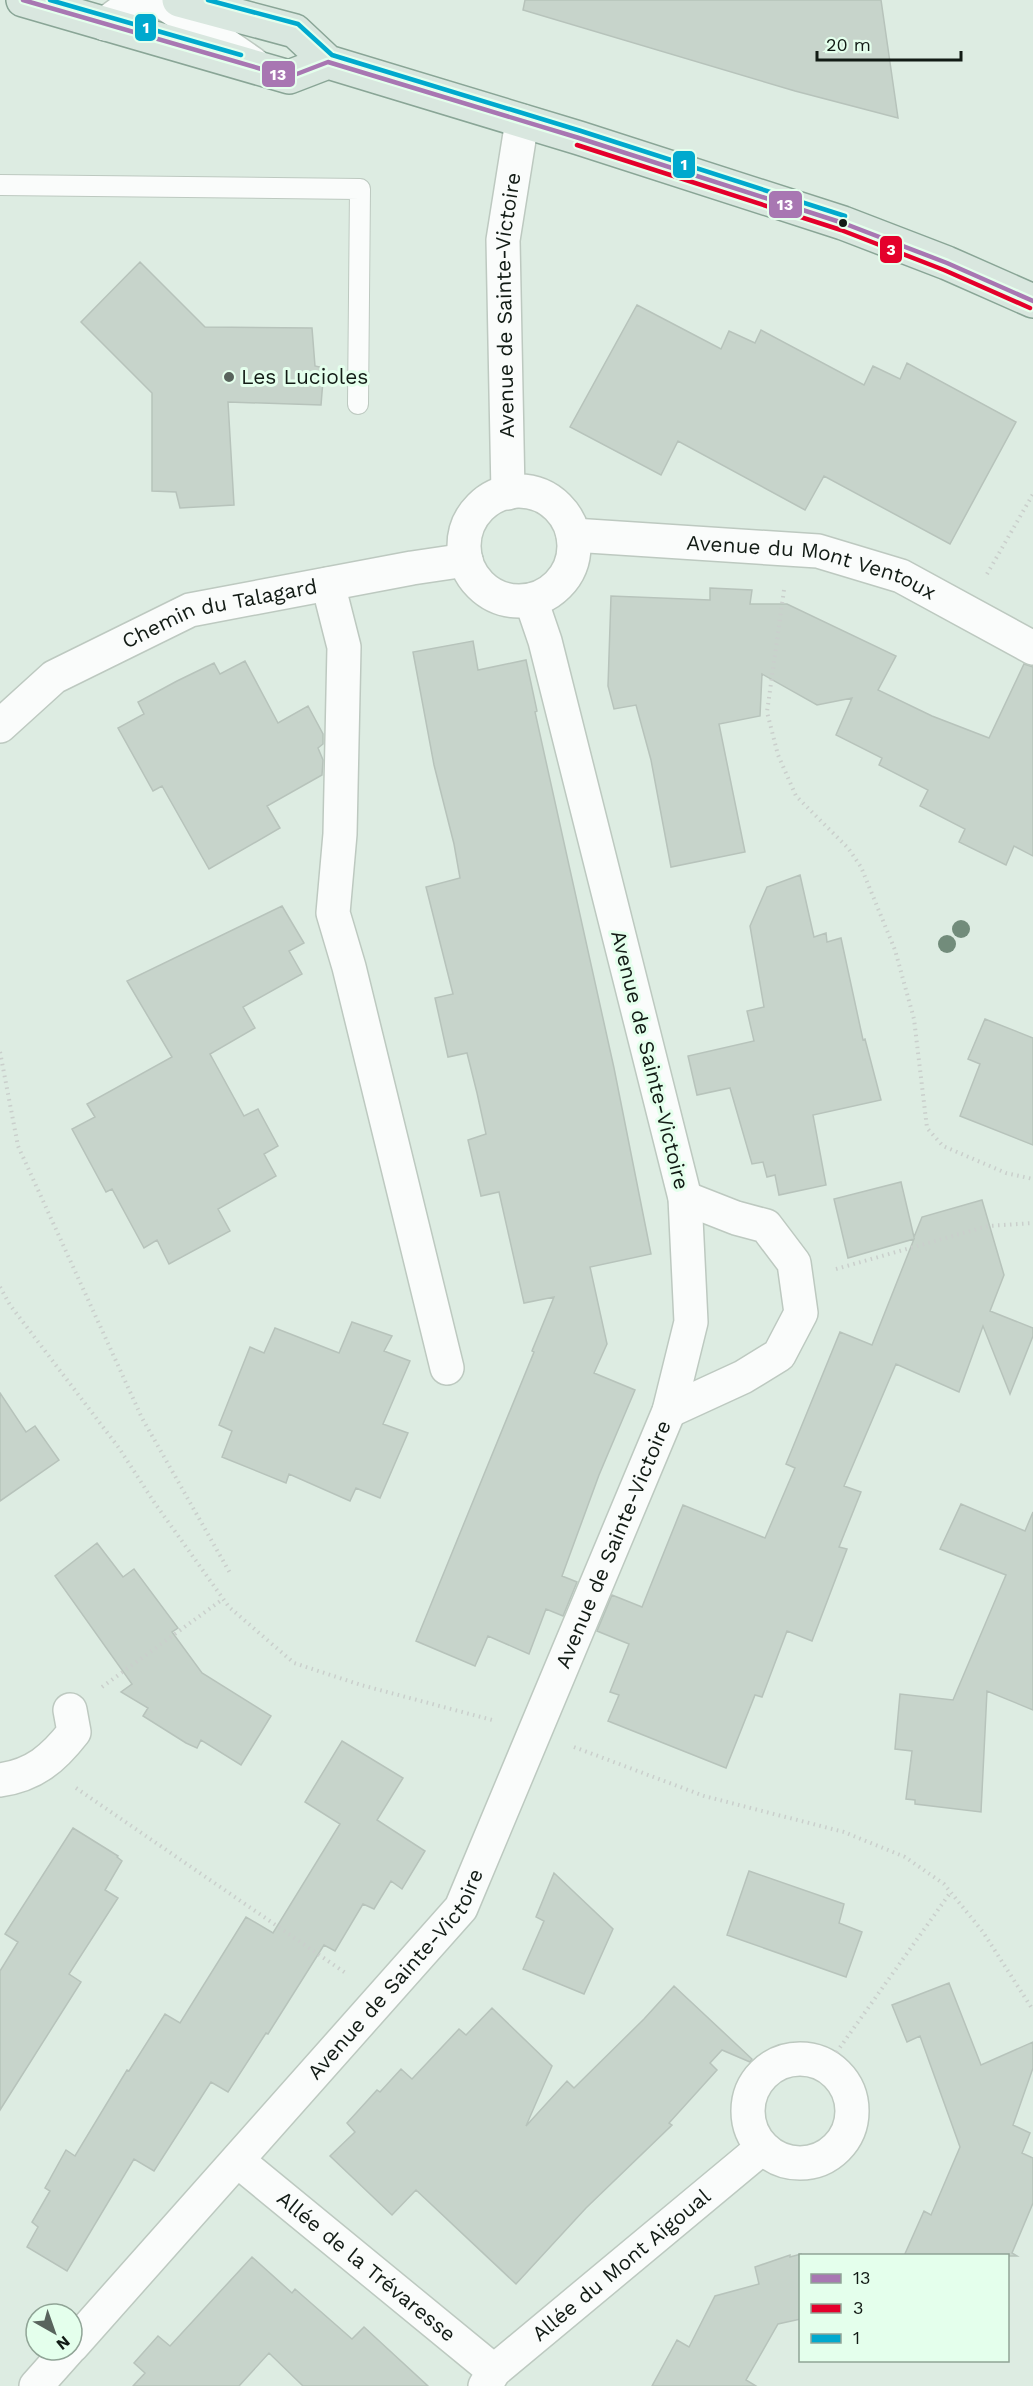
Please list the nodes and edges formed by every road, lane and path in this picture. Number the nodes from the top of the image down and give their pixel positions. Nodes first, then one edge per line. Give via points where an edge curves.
1 (23, 0) edge
2 (138, 0) edge
3 (160, 0) edge
4 (179, 0) edge
5 (105, 24) junction
6 (328, 62) junction
7 (257, 67) junction
8 (522, 121) junction
9 (0, 185) edge
10 (1033, 301) edge
11 (358, 404) dead end
12 (508, 493) junction
13 (1033, 494) edge
14 (573, 536) junction
15 (790, 548) junction
16 (466, 560) junction
17 (328, 584) junction
18 (531, 600) junction
19 (966, 611) junction
20 (1033, 648) edge
21 (0, 726) edge
22 (0, 1052) edge
23 (1033, 1179) edge
24 (685, 1198) junction
25 (1033, 1223) edge
26 (0, 1287) edge
27 (798, 1290) junction
28 (447, 1368) dead end
29 (669, 1411) junction
30 (230, 1573) dead end
31 (223, 1599) junction
32 (70, 1710) joint
33 (507, 1724) dead end
34 (567, 1744) dead end
35 (43, 1766) junction
36 (0, 1780) edge
37 (950, 1893) junction
38 (382, 1998) junction
39 (1033, 2010) edge
40 (826, 2067) junction
41 (762, 2148) junction
42 (238, 2161) junction
43 (84, 2333) edge
44 (57, 2362) edge
45 (490, 2379) edge
46 (36, 2386) edge

1 - 5 main road
2 - 5 street
3 - 7 street
4 - 6 main road via 295,31
5 - 7 main road
6 - 7 main road via 289,76
6 - 8 main road
8 - 10 main road via 843,223
8 - 12 street, Avenue de Sainte-Victoire via 503,240
9 - 11 lane via 360,189
12 - 14 street via 542,496 567,519
12 - 16 street via 477,510 464,542
13 - 19 path
14 - 15 street, Avenue du Mont Ventoux
14 - 18 street via 574,552 560,583
15 - 19 street, Avenue du Mont Ventoux via 819,551 901,576
15 - 23 path via 766,712 778,755 796,796 861,867 895,950 914,1019 927,1128 943,1146 1006,1173
16 - 17 street, Chemin du Talagard
16 - 18 street via 472,576 497,597
17 - 21 street, Chemin du Talagard via 190,609 54,677
17 - 28 street via 344,646 340,834 333,913
18 - 24 street, Avenue de Sainte-Victoire via 545,641
19 - 20 street, Avenue du Mont Ventoux
22 - 30 path via 18,1146 141,1418
24 - 27 street via 766,1226 794,1263
24 - 29 street, Avenue de Sainte-Victoire via 691,1322
25 - 27 path via 988,1226 831,1270
26 - 31 path via 119,1448
27 - 29 street via 801,1313 779,1355 743,1377
29 - 38 street, Avenue de Sainte-Victoire via 461,1908
31 - 32 path
31 - 33 path via 294,1663
32 - 35 street via 74,1732
34 - 37 path via 704,1796 844,1832 905,1857 944,1884
35 - 36 street
35 - 38 path
37 - 39 path via 982,1932
37 - 40 path
38 - 42 street, Avenue de Sainte-Victoire
40 - 41 street via 795,2060 764,2073 749,2102 748,2118 752,2134
40 - 41 street via 839,2077 852,2109 841,2143 828,2155 811,2162 793,2163
41 - 45 street, Allée du Mont Aigoual
42 - 43 street, Avenue de Sainte-Victoire
42 - 45 street, Allée de la Trévaresse
44 - 46 street

